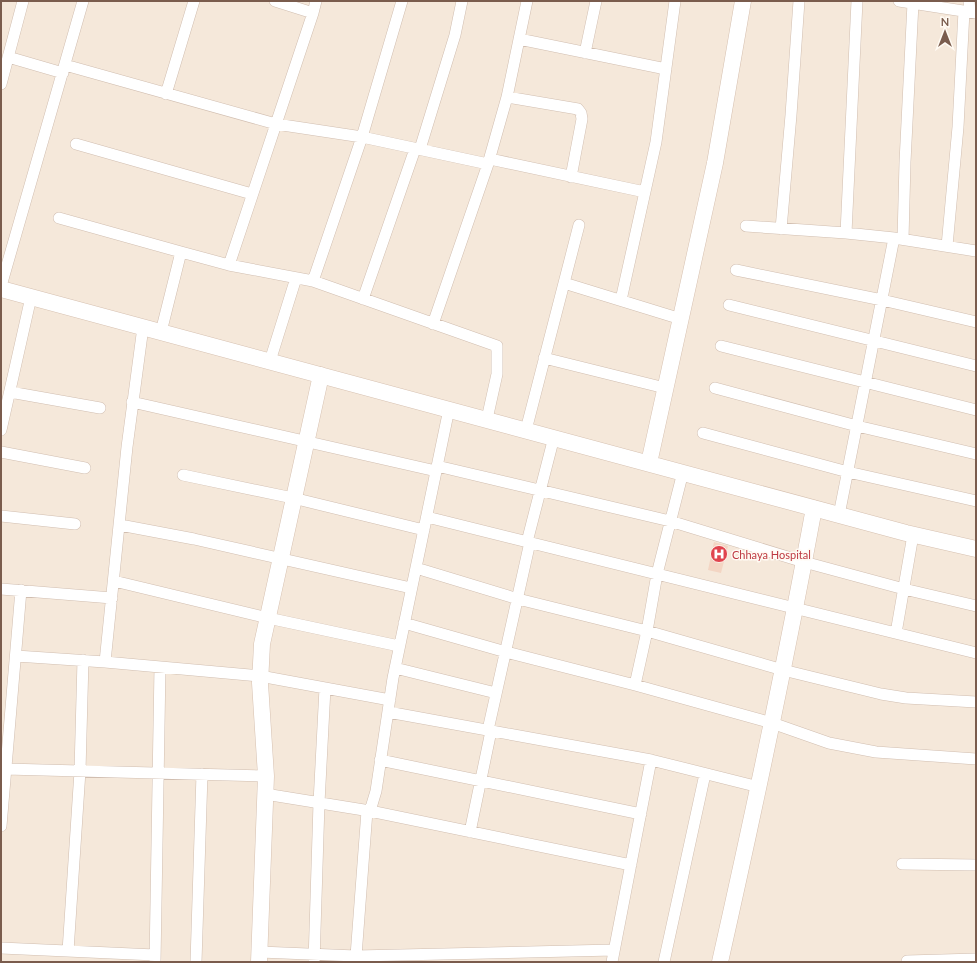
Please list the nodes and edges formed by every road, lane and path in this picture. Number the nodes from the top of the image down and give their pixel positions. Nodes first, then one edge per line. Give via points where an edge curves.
1 (24, 1) edge
2 (83, 1) edge
3 (194, 1) edge
4 (275, 1) edge
5 (316, 1) edge
6 (402, 1) edge
7 (462, 1) edge
8 (527, 1) edge
9 (596, 1) edge
10 (675, 1) edge
11 (743, 1) edge
12 (799, 1) edge
13 (857, 1) edge
14 (899, 1) edge
15 (969, 1) edge
16 (917, 3) edge
17 (970, 12) edge
18 (313, 13) junction
19 (519, 39) junction
20 (586, 53) junction
21 (8, 57) junction
22 (64, 69) junction
23 (666, 69) junction
24 (1, 84) edge
25 (166, 94) junction
26 (507, 97) junction
27 (276, 124) junction
28 (362, 137) junction
29 (76, 144) dead end
30 (417, 149) junction
31 (489, 162) junction
32 (571, 177) junction
33 (645, 192) junction
34 (252, 194) junction
35 (59, 218) dead end
36 (578, 225) dead end
37 (746, 226) dead end
38 (781, 228) junction
39 (846, 233) junction
40 (898, 238) junction
41 (947, 246) junction
42 (976, 251) edge
43 (181, 252) junction
44 (229, 265) junction
45 (736, 270) dead end
46 (296, 278) junction
47 (312, 281) junction
48 (564, 283) junction
49 (1, 286) edge
50 (1, 289) edge
51 (31, 297) junction
52 (363, 299) junction
53 (621, 300) junction
54 (882, 300) junction
55 (729, 305) dead end
56 (681, 319) junction
57 (976, 322) edge
58 (432, 324) junction
59 (143, 327) junction
60 (161, 332) junction
61 (874, 342) junction
62 (721, 346) dead end
63 (544, 358) junction
64 (270, 361) junction
65 (976, 366) edge
66 (321, 375) junction
67 (865, 382) junction
68 (665, 388) junction
69 (715, 388) dead end
70 (10, 392) junction
71 (132, 402) junction
72 (100, 408) dead end
73 (449, 409) junction
74 (976, 410) edge
75 (486, 419) junction
76 (857, 426) junction
77 (1, 430) edge
78 (526, 430) junction
79 (703, 434) dead end
80 (554, 437) junction
81 (306, 442) junction
82 (1, 452) edge
83 (976, 454) edge
84 (649, 463) junction
85 (85, 468) dead end
86 (436, 468) junction
87 (683, 472) junction
88 (848, 472) junction
89 (183, 475) dead end
90 (540, 490) junction
91 (293, 498) junction
92 (976, 500) edge
93 (814, 508) junction
94 (839, 515) junction
95 (1, 516) edge
96 (427, 517) junction
97 (670, 521) junction
98 (75, 524) dead end
99 (120, 525) junction
100 (424, 530) junction
101 (913, 535) junction
102 (529, 542) junction
103 (976, 549) edge
104 (280, 559) junction
105 (804, 562) junction
106 (416, 568) junction
107 (657, 574) junction
108 (114, 581) junction
109 (411, 588) junction
110 (1, 589) edge
111 (904, 589) junction
112 (21, 590) junction
113 (112, 598) junction
114 (518, 598) junction
115 (976, 606) edge
116 (796, 608) junction
117 (268, 618) junction
118 (404, 623) junction
119 (647, 631) junction
120 (896, 633) junction
121 (399, 646) junction
122 (506, 652) junction
123 (976, 653) edge
124 (16, 656) junction
125 (83, 660) junction
126 (105, 662) junction
127 (160, 667) junction
128 (395, 668) junction
129 (783, 670) junction
130 (260, 676) junction
131 (634, 685) junction
132 (325, 688) junction
133 (496, 693) junction
134 (390, 700) junction
135 (976, 702) edge
136 (388, 712) junction
137 (772, 723) junction
138 (490, 731) junction
139 (4, 756) edge
140 (976, 759) edge
141 (380, 760) junction
142 (651, 760) junction
143 (6, 769) junction
144 (80, 771) junction
145 (159, 773) junction
146 (202, 774) junction
147 (705, 774) junction
148 (266, 776) junction
149 (480, 780) junction
150 (759, 787) junction
151 (265, 794) junction
152 (319, 803) junction
153 (368, 811) junction
154 (641, 814) junction
155 (1, 826) edge
156 (470, 832) junction
157 (902, 864) dead end
158 (631, 865) junction
159 (976, 865) edge
160 (1, 948) edge
161 (614, 950) junction
162 (68, 951) junction
163 (356, 956) junction
164 (259, 957) edge
165 (155, 958) edge
166 (315, 958) edge
167 (448, 958) edge
168 (976, 959) edge
169 (907, 961) dead end
170 (196, 962) edge
171 (612, 962) edge
172 (664, 962) edge
173 (720, 962) edge

1 - 21 street
2 - 22 street
3 - 25 street
4 - 18 street
5 - 18 street
6 - 28 street
7 - 30 street via 455,35
8 - 19 street
9 - 20 street
10 - 23 street
11 - 56 street via 715,163
12 - 38 street
13 - 39 street
14 - 16 street
15 - 17 street
16 - 17 street
16 - 40 street
17 - 41 street
18 - 27 street
19 - 20 street
19 - 26 street
20 - 23 street
21 - 22 street
21 - 24 street
22 - 25 street
22 - 49 street
23 - 33 street via 656,142
25 - 27 street
26 - 31 street
26 - 32 street via 578,110 581,113
27 - 28 street
27 - 34 street
28 - 30 street
28 - 47 street
29 - 34 street
30 - 31 street
30 - 52 street
31 - 32 street
31 - 58 street
32 - 33 street
33 - 53 street
34 - 44 street
35 - 43 street
36 - 48 street
37 - 38 street
38 - 39 street
39 - 40 street
40 - 41 street
40 - 54 street
41 - 42 street
43 - 44 street
43 - 60 street
44 - 46 street
45 - 54 street
46 - 47 street
46 - 64 street
47 - 52 street
48 - 53 street
48 - 63 street
50 - 51 street
51 - 59 street
51 - 70 street
52 - 58 street
53 - 56 street
54 - 57 street
54 - 61 street
55 - 61 street
56 - 68 street
58 - 75 street via 496,346 497,374
59 - 60 street
59 - 71 street
60 - 64 street
61 - 65 street
61 - 67 street
62 - 67 street
63 - 68 street
63 - 78 street
64 - 66 street
66 - 73 street
66 - 81 street
67 - 74 street
67 - 76 street
68 - 84 street
69 - 76 street
70 - 72 street
70 - 77 street
71 - 81 street
71 - 99 street
73 - 75 street
73 - 86 street
75 - 78 street
76 - 83 street
76 - 88 street
78 - 80 street
79 - 88 street
80 - 84 street
80 - 90 street
81 - 86 street
81 - 91 street
82 - 85 street
84 - 87 street
86 - 90 street
86 - 96 street
87 - 93 street
87 - 97 street
88 - 92 street
88 - 94 street
89 - 91 street
90 - 97 street
90 - 102 street
91 - 100 street
91 - 104 street
93 - 94 street
93 - 105 street
94 - 101 street
95 - 98 street
96 - 100 street
96 - 102 street
97 - 105 street
97 - 107 street
99 - 104 street
99 - 108 street
100 - 106 street
101 - 103 street
101 - 111 street
102 - 107 street
102 - 114 street
104 - 109 street
104 - 117 street
105 - 111 street
105 - 116 street
106 - 109 street
106 - 114 street
107 - 116 street
107 - 119 street
108 - 113 street
108 - 117 street
109 - 118 street
110 - 112 street
111 - 115 street
111 - 120 street
112 - 113 street
112 - 124 street
113 - 126 street
114 - 119 street
114 - 122 street
116 - 120 street
116 - 129 street
117 - 121 street
117 - 130 street via 262,644
118 - 121 street
118 - 122 street
119 - 129 street
119 - 131 street
120 - 123 street
121 - 128 street
122 - 131 street
122 - 133 street
124 - 125 street
124 - 139 street
125 - 126 street
125 - 144 street
126 - 127 street
127 - 130 street
127 - 145 street
128 - 133 street
128 - 134 street
129 - 135 street via 891,696
129 - 137 street
130 - 132 street
130 - 148 street
131 - 137 street
132 - 134 street
132 - 152 street
133 - 138 street
134 - 136 street
136 - 138 street
136 - 141 street
137 - 140 street via 851,748
137 - 150 street
138 - 142 street
138 - 149 street
139 - 143 street
141 - 149 street
141 - 153 street via 376,791
142 - 147 street
142 - 154 street
143 - 144 street
143 - 155 street
144 - 145 street
144 - 162 street
145 - 146 street
145 - 165 street
146 - 148 street
146 - 170 street
147 - 150 street
147 - 172 street
148 - 151 street
149 - 154 street
149 - 156 street
150 - 173 street
151 - 152 street
151 - 164 street
152 - 153 street
152 - 166 street
153 - 156 street
153 - 163 street
154 - 158 street
156 - 158 street
157 - 159 street
158 - 161 street
160 - 162 street
161 - 167 street
161 - 171 street
162 - 165 street
163 - 166 street
163 - 167 street
164 - 166 street
168 - 169 street

